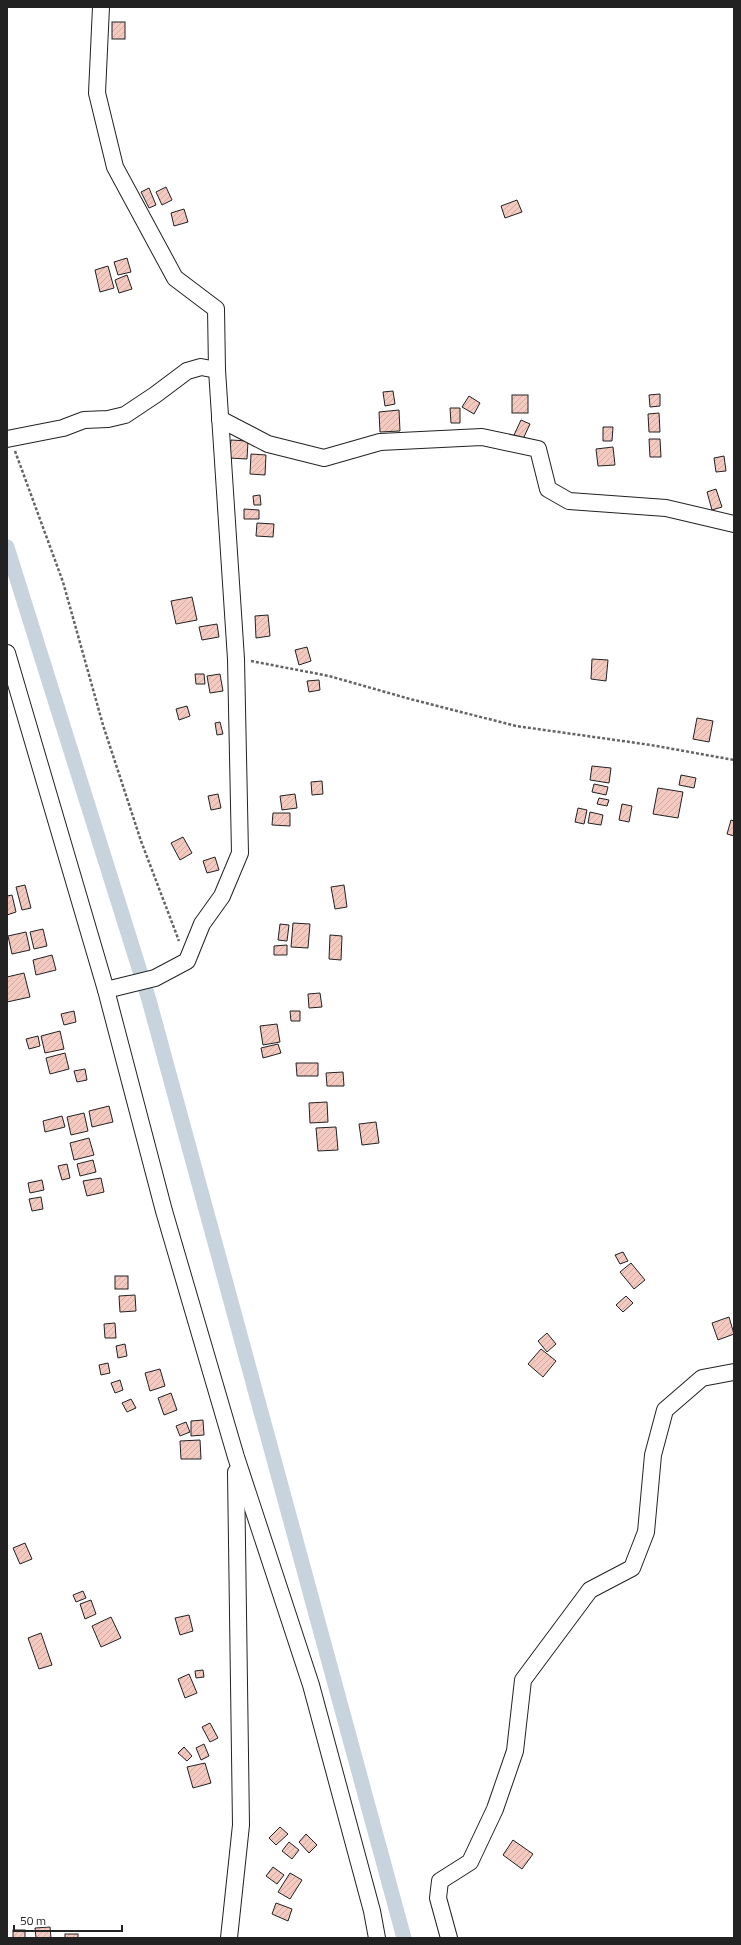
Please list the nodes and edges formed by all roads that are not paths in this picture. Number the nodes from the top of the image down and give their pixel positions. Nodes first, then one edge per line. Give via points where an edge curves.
1 (101, 7) edge
2 (217, 370) junction
3 (220, 419) junction
4 (8, 439) edge
5 (734, 524) edge
6 (7, 654) edge
7 (113, 989) junction
8 (734, 1372) edge
9 (236, 1457) junction
10 (229, 1938) edge
11 (377, 1938) edge
12 (449, 1938) edge

1 - 2 street via 96,93 115,167 175,278 216,308
2 - 3 street
2 - 4 street via 201,367 187,370 125,415 108,420 84,420 63,428
3 - 5 street via 268,444 324,458 380,442 482,437 538,449 548,489 568,501 666,508
3 - 7 street via 236,659 240,853 222,896 202,924 187,961 155,978
6 - 7 street
7 - 9 street via 164,1211
8 - 12 street via 702,1378 665,1410 653,1455 646,1532 632,1568 590,1590 523,1680 515,1750 496,1808 470,1862 440,1880 438,1898
9 - 10 street via 241,1825
9 - 11 street via 311,1684

